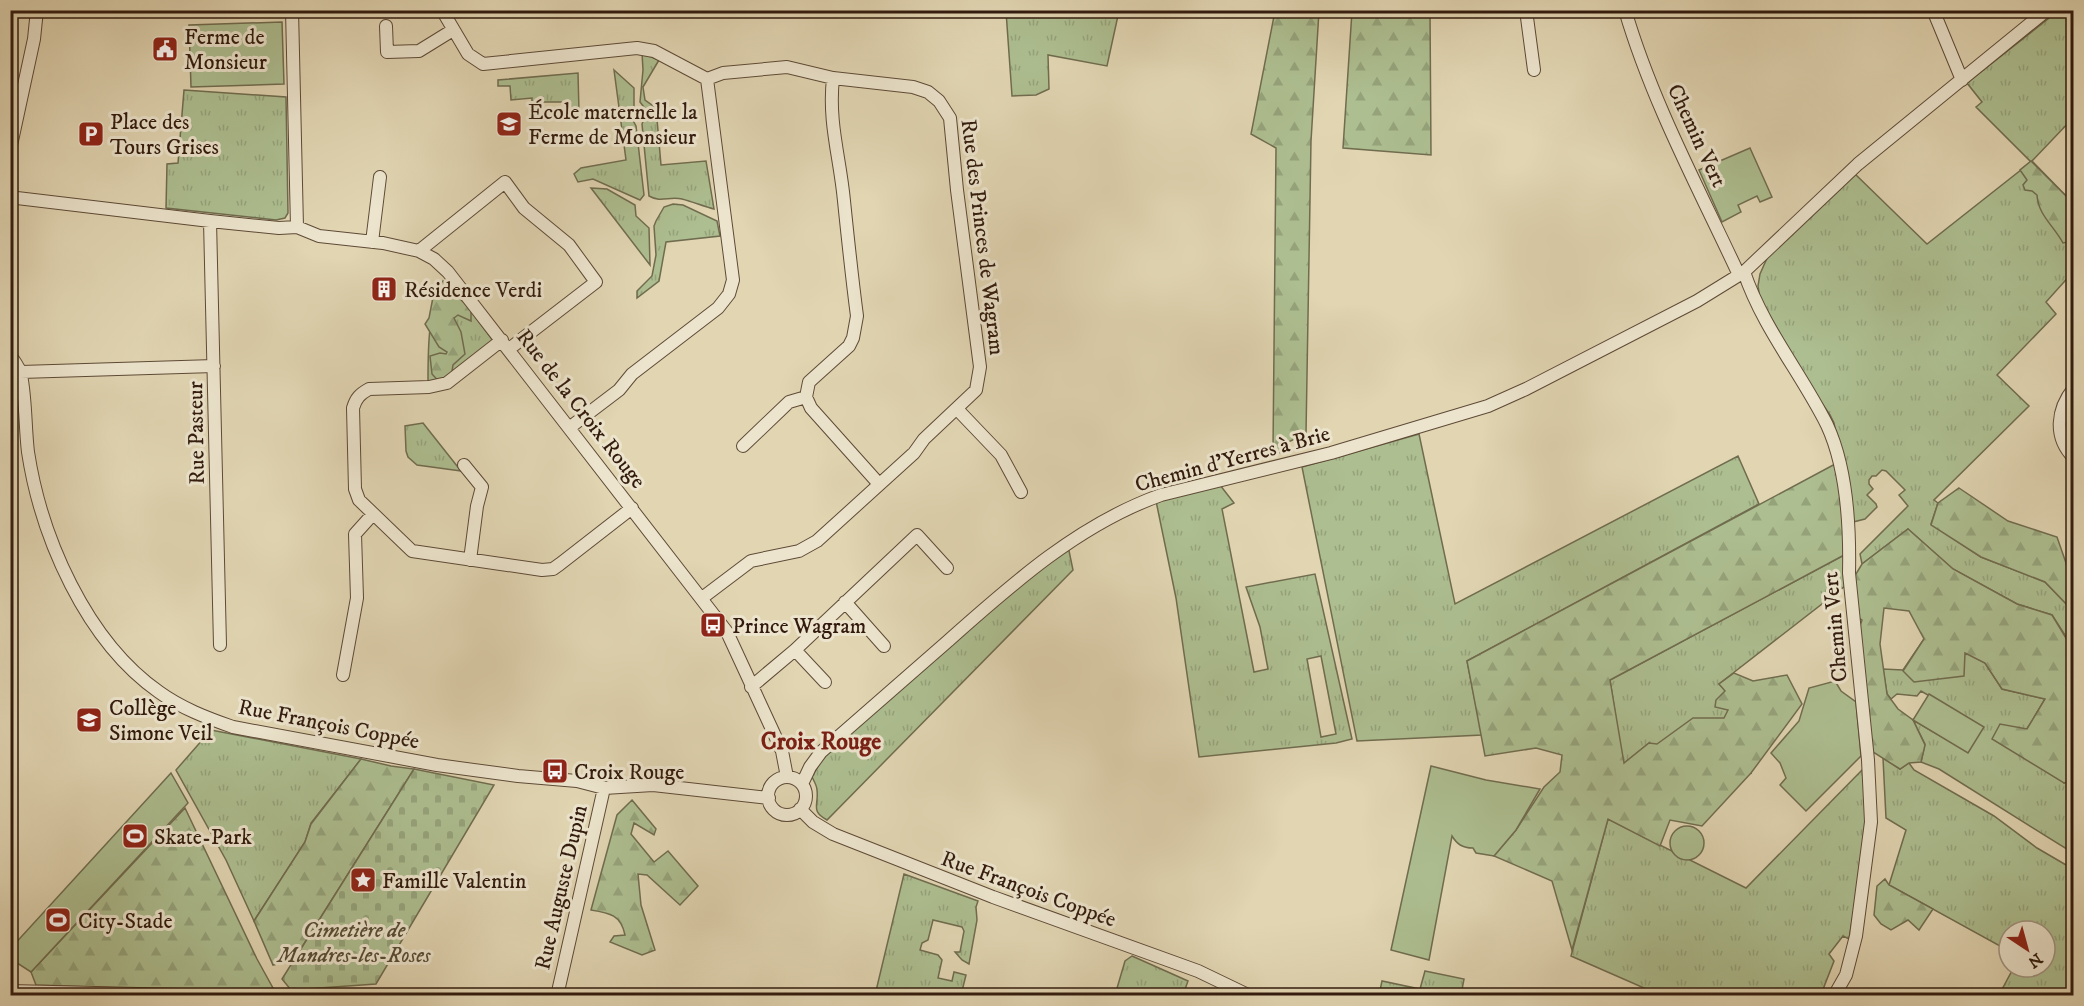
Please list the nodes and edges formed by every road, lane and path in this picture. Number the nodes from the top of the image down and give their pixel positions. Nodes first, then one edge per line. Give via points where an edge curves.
1 (37, 10) edge
2 (292, 10) edge
3 (442, 10) edge
4 (1526, 10) edge
5 (1625, 10) edge
6 (1933, 10) edge
7 (2047, 10) edge
8 (386, 26) dead end
9 (453, 30) junction
10 (1534, 70) dead end
11 (833, 78) junction
12 (707, 80) junction
13 (1962, 80) junction
14 (10, 86) edge
15 (24, 89) junction
16 (15, 108) edge
17 (10, 150) edge
18 (380, 177) dead end
19 (10, 195) edge
20 (210, 221) junction
21 (297, 227) junction
22 (372, 242) junction
23 (419, 251) junction
24 (1742, 274) junction
25 (505, 345) junction
26 (10, 355) edge
27 (214, 366) junction
28 (21, 372) junction
29 (2073, 388) edge
30 (806, 397) junction
31 (957, 409) junction
32 (569, 428) junction
33 (743, 446) dead end
34 (2073, 458) edge
35 (464, 465) dead end
36 (879, 484) junction
37 (1021, 492) dead end
38 (632, 508) junction
39 (374, 514) junction
40 (470, 560) junction
41 (947, 568) dead end
42 (702, 598) junction
43 (845, 602) junction
44 (220, 645) dead end
45 (884, 646) dead end
46 (795, 650) junction
47 (343, 675) dead end
48 (825, 681) dead end
49 (751, 687) junction
50 (787, 777) junction
51 (802, 784) junction
52 (604, 788) junction
53 (769, 798) junction
54 (800, 809) junction
55 (10, 991) edge
56 (223, 996) edge
57 (557, 996) edge
58 (1250, 996) edge
59 (1834, 996) edge

1 - 15 street
2 - 21 street
3 - 9 street
4 - 10 street
5 - 24 street, Chemin Vert via 1650,82
6 - 13 street
7 - 13 street, Chemin d'Yerres à Brie
8 - 9 street via 387,52 419,51
9 - 12 street via 468,54 483,64 637,48 654,51
11 - 12 street, Rue des Princes de Wagram via 787,67 723,73
11 - 30 street via 830,103 856,316 849,346 809,382
11 - 31 street, Rue des Princes de Wagram via 928,92 939,100 950,118 980,367 976,390
12 - 32 street via 733,280 729,294 718,308
13 - 24 street, Chemin d'Yerres à Brie via 1858,164
14 - 15 street
15 - 16 street
16 - 17 street
18 - 22 street
19 - 20 street
20 - 21 street
20 - 27 street, Rue Pasteur
21 - 22 street, Rue de la Croix Rouge via 319,236
22 - 23 street, Rue de la Croix Rouge
23 - 25 street, Rue de la Croix Rouge via 448,272
23 - 25 street via 505,182 524,208 569,245 596,282
24 - 51 street, Chemin d'Yerres à Brie via 1600,352 1488,406 1331,453 1161,495 1108,519 1047,558 977,615 821,752
24 - 59 street, Chemin Vert via 1827,425 1846,502 1871,822 1856,936 1846,975
25 - 32 street, Rue de la Croix Rouge
25 - 39 street via 447,383 369,388 356,399 355,489 359,500
26 - 28 street, Rue François Coppée
27 - 28 street
27 - 44 street, Rue Pasteur
28 - 52 street, Rue François Coppée via 37,496 56,555 108,641 159,692 201,716 233,727 438,765
29 - 34 street via 2061,408 2059,431
30 - 33 street via 789,402
30 - 36 street via 811,408
31 - 36 street, Rue des Princes de Wagram
31 - 37 street via 1000,455
32 - 38 street, Rue de la Croix Rouge
35 - 40 street via 482,487
36 - 42 street, Rue des Princes de Wagram via 817,541 799,550 751,561
38 - 40 street via 553,569
38 - 42 street, Rue de la Croix Rouge
39 - 40 street via 412,551
39 - 47 street via 355,534 357,598
41 - 43 street via 917,535
42 - 49 street, Rue de la Croix Rouge via 727,632
43 - 45 street
43 - 46 street
46 - 48 street
46 - 49 street
49 - 50 street, Rue de la Croix Rouge via 782,751
50 - 51 street
50 - 53 street via 771,786
51 - 54 street via 806,800
52 - 53 street, Rue François Coppée via 653,785
52 - 57 street, Rue Auguste Dupin
53 - 54 street via 774,808 784,814
54 - 58 street, Rue François Coppée via 832,834 1198,971
55 - 56 street

